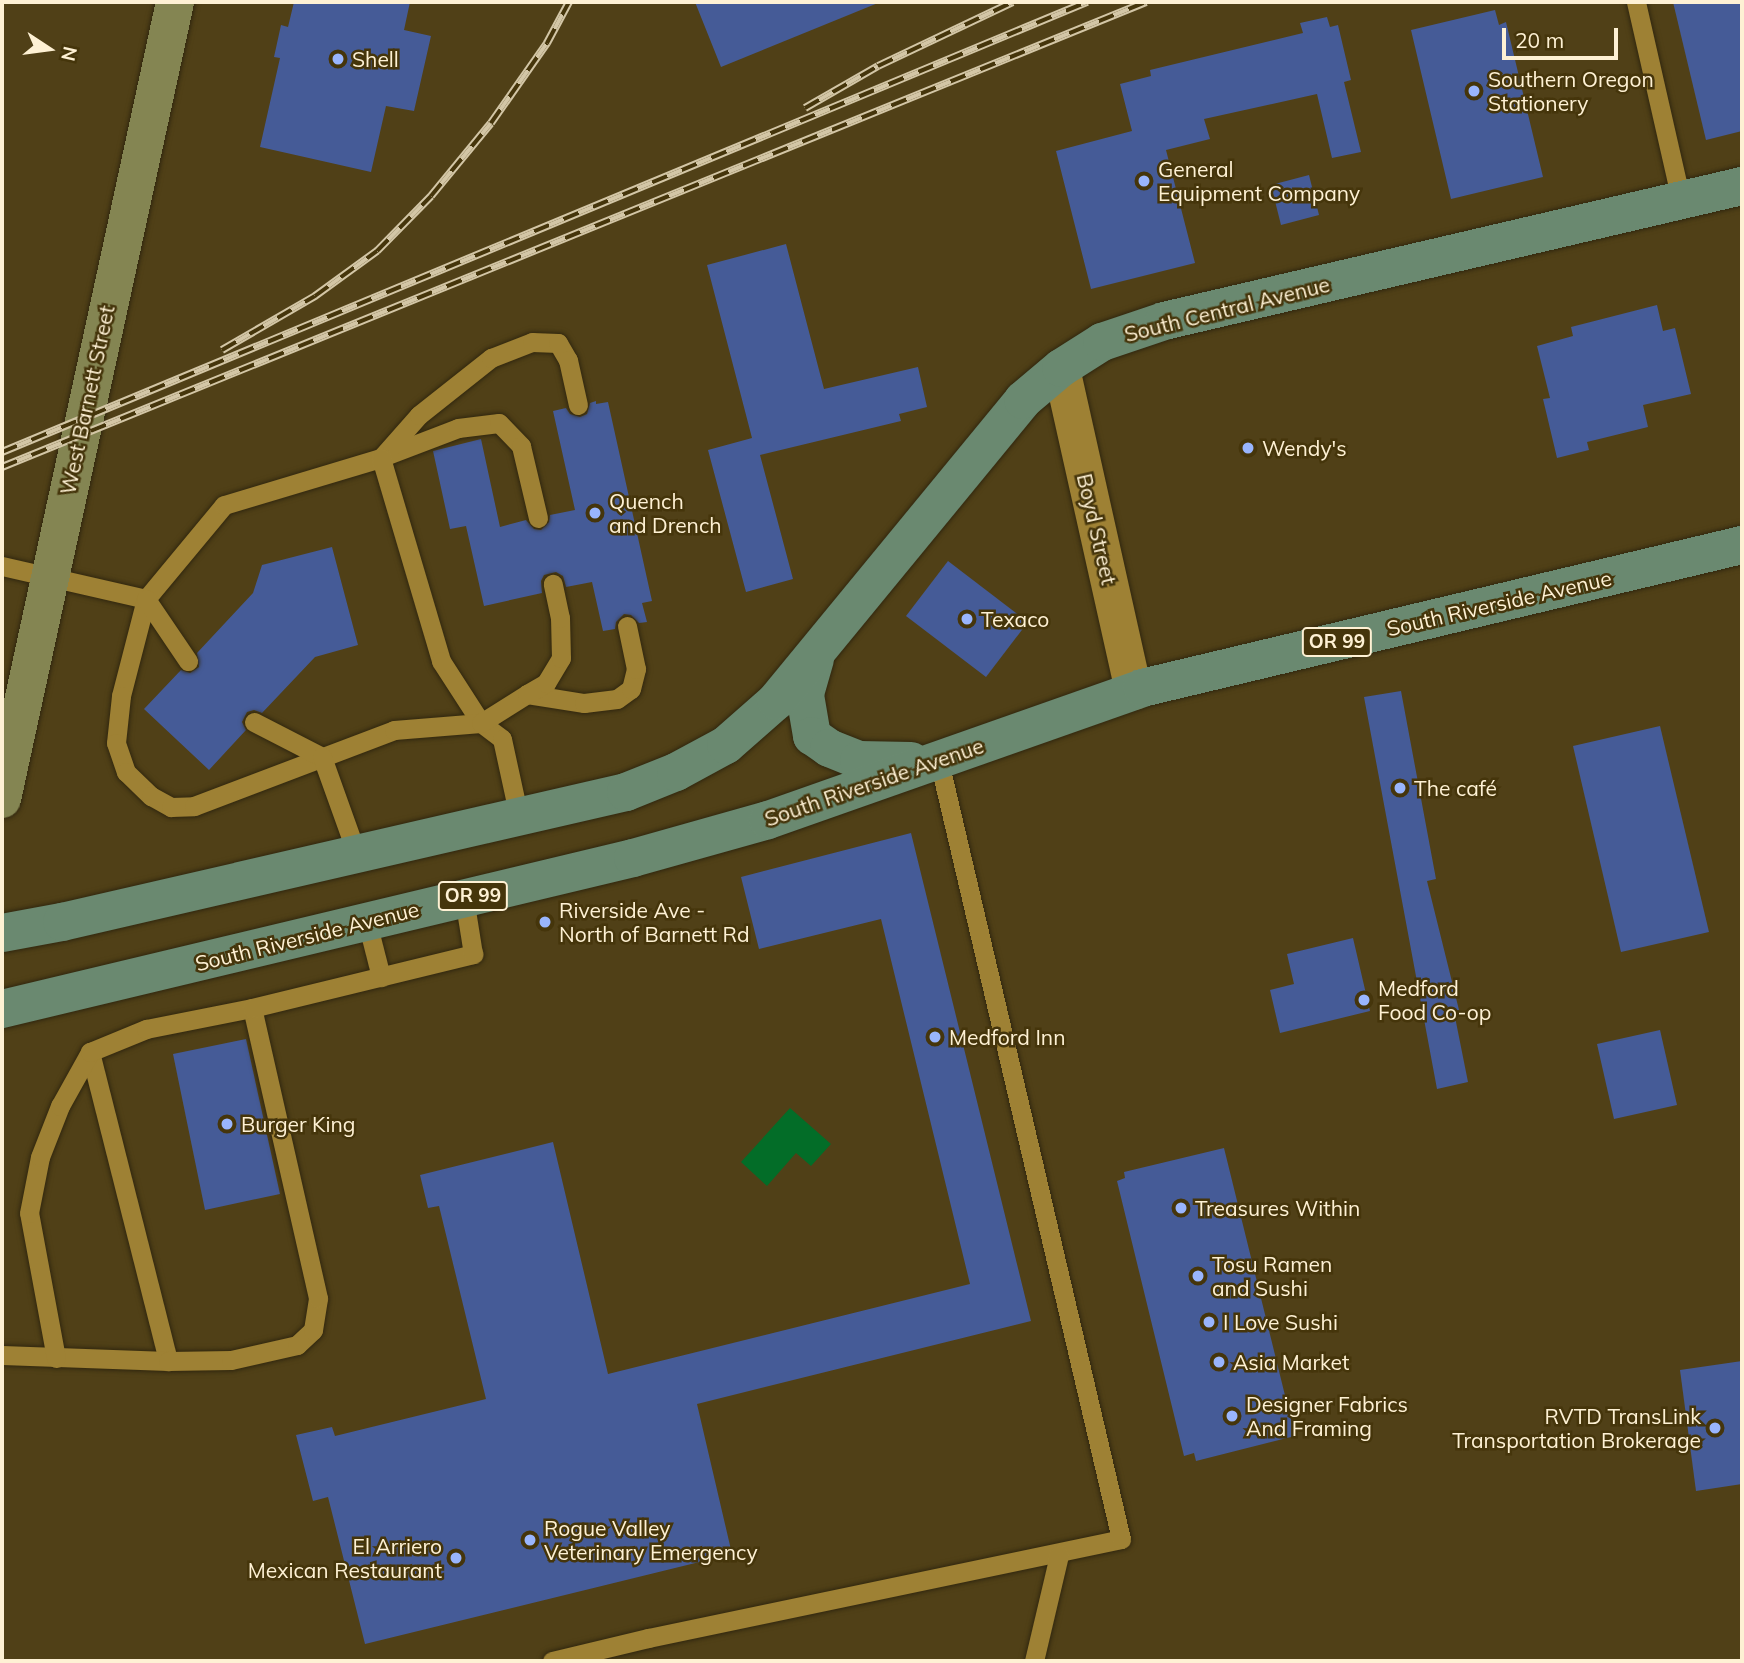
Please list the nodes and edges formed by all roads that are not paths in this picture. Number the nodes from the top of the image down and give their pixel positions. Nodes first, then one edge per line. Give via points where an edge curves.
1 (174, 2) edge
2 (1636, 2) edge
3 (1742, 186) edge
4 (1681, 200) junction
5 (1061, 368) junction
6 (578, 405) dead end
7 (381, 458) junction
8 (538, 518) dead end
9 (1742, 545) edge
10 (2, 566) edge
11 (50, 576) junction
12 (553, 584) dead end
13 (146, 599) junction
14 (627, 626) dead end
15 (816, 657) junction
16 (188, 661) dead end
17 (1133, 691) junction
18 (527, 694) junction
19 (254, 722) dead end
20 (481, 723) junction
21 (323, 757) junction
22 (939, 761) junction
23 (2, 799) edge
24 (519, 817) junction
25 (357, 855) junction
26 (464, 898) junction
27 (367, 922) junction
28 (2, 933) edge
29 (381, 976) junction
30 (252, 1008) junction
31 (2, 1009) edge
32 (90, 1052) junction
33 (2, 1355) edge
34 (56, 1358) junction
35 (168, 1361) junction
36 (1059, 1555) junction
37 (552, 1661) edge
38 (1034, 1661) edge

1 - 11 street, West Barnett Street
2 - 4 lane
3 - 4 main road, South Central Avenue
4 - 5 main road, South Central Avenue via 1164,321 1102,342
5 - 15 main road, South Central Avenue via 1023,400
5 - 17 street, Boyd Street
6 - 7 lane via 568,360 558,344 532,342 491,358 419,415
7 - 8 lane via 458,428 499,424 521,446
7 - 13 lane via 225,505
7 - 20 lane via 441,661
9 - 17 main road, South Riverside Avenue / OR 99
10 - 11 lane
11 - 13 lane
11 - 23 street, West Barnett Street
12 - 18 lane via 561,657 546,683
13 - 16 lane
13 - 21 lane via 121,696 116,743 126,772 151,796 171,807 194,806
14 - 18 lane via 636,669 631,689 617,699 584,703
15 - 22 main road via 805,695 812,736 859,760
15 - 24 main road, South Central Avenue via 726,745 676,772 625,792
17 - 22 main road, South Riverside Avenue / OR 99
18 - 20 lane
19 - 21 lane
20 - 21 lane via 394,730
20 - 24 lane via 502,739
21 - 25 lane
22 - 26 main road, South Riverside Avenue / OR 99 via 768,820
22 - 36 lane via 1121,1539
24 - 25 main road
25 - 28 main road
26 - 27 main road, South Riverside Avenue / OR 99
26 - 29 lane via 472,954
27 - 29 lane
27 - 31 main road, South Riverside Avenue / OR 99
29 - 30 lane
30 - 32 lane via 146,1029
30 - 35 lane via 318,1298 313,1330 297,1345 231,1360
32 - 34 lane via 40,1157 29,1213
32 - 35 lane
33 - 34 lane
34 - 35 lane
36 - 37 lane
36 - 38 lane

